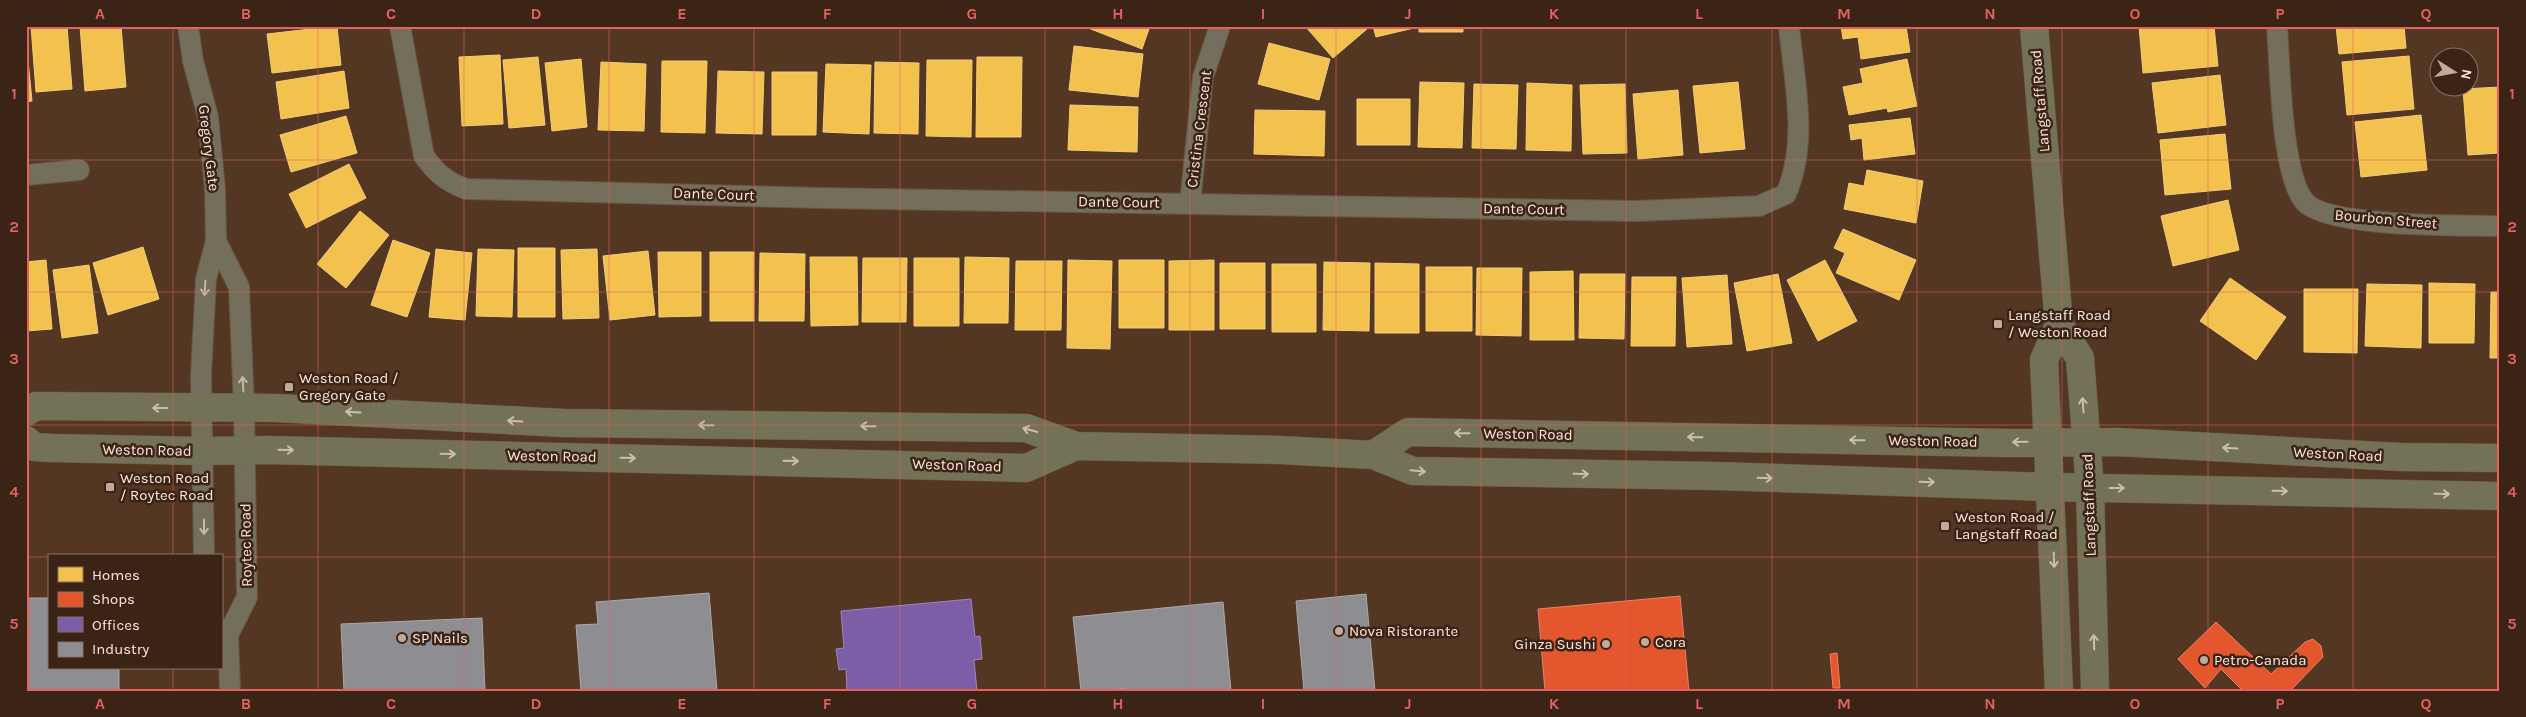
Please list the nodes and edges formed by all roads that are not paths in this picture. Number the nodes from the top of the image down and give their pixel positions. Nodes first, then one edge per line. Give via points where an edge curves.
1 (188, 26) edge
2 (400, 26) edge
3 (1220, 26) edge
4 (1789, 26) edge
5 (2034, 26) edge
6 (2277, 26) edge
7 (79, 170) dead end
8 (26, 175) edge
9 (1190, 203) junction
10 (2500, 226) edge
11 (216, 241) junction
12 (2059, 325) junction
13 (244, 407) junction
14 (201, 408) junction
15 (26, 412) edge
16 (26, 440) edge
17 (2048, 442) junction
18 (2086, 442) junction
19 (1076, 446) junction
20 (245, 450) junction
21 (202, 451) junction
22 (1373, 454) junction
23 (2500, 458) edge
24 (2051, 487) junction
25 (2090, 488) junction
26 (2500, 496) edge
27 (204, 554) edge
28 (225, 629) edge
29 (230, 691) edge
30 (2059, 691) edge
31 (2096, 691) edge

1 - 11 street, Gregory Gate via 193,61 208,118
2 - 9 street, Dante Court via 424,156 447,182 466,189
3 - 9 street, Cristina Crescent via 1203,77
4 - 9 street, Dante Court via 1800,130 1797,161 1786,194 1759,206 1636,211
5 - 12 main road, Langstaff Road
6 - 10 street, Bourbon Street via 2288,164 2305,203 2327,215 2378,222
7 - 8 street
13 -> 11 street, Gregory Gate via 239,286
11 -> 14 street, Gregory Gate via 206,279
12 - 17 main road, Langstaff Road via 2044,360
18 -> 12 main road, Langstaff Road via 2080,358
13 - 14 main road, Weston Road
19 -> 13 main road, Weston Road via 1026,428 564,423
13 - 20 street, Gregory Gate
14 -> 15 main road, Weston Road via 36,406
14 - 21 street
16 - 21 main road, Weston Road via 34,447
17 - 18 main road, Weston Road
17 -> 22 main road, Weston Road via 1408,432
17 - 24 main road, Langstaff Road
23 -> 18 main road, Weston Road via 2401,457
18 - 25 main road, Langstaff Road
20 -> 19 main road, Weston Road via 1026,468
19 - 22 main road, Weston Road
20 - 21 main road, Weston Road
20 - 28 street, Roytec Road via 247,597
21 -> 27 street
22 -> 24 main road, Weston Road via 1413,471
24 - 25 main road, Weston Road
24 -> 30 main road, Langstaff Road
25 -> 26 main road, Weston Road
31 -> 25 main road, Langstaff Road
28 - 29 street, Roytec Road

